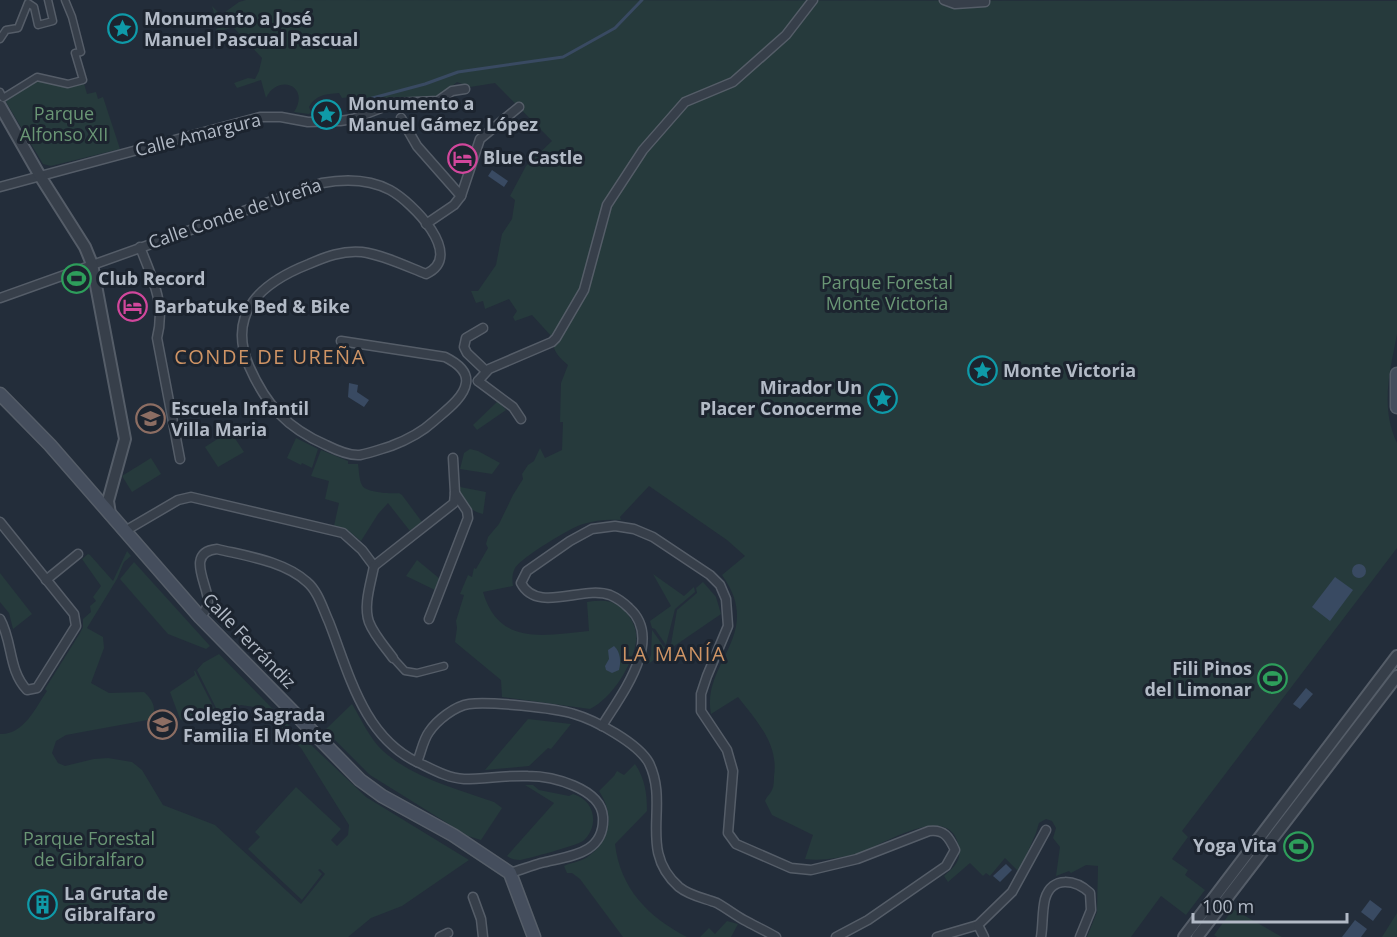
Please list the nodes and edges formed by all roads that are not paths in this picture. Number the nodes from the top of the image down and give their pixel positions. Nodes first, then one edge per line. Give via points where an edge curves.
1 (48, 0) edge
2 (65, 0) edge
3 (813, 0) edge
4 (944, 0) edge
5 (986, 0) edge
6 (0, 39) edge
7 (465, 89) dead end
8 (0, 92) edge
9 (0, 106) edge
10 (519, 108) dead end
11 (401, 118) dead end
12 (40, 176) junction
13 (0, 187) edge
14 (460, 196) junction
15 (426, 224) junction
16 (140, 247) junction
17 (93, 264) junction
18 (0, 298) edge
19 (483, 328) dead end
20 (341, 341) dead end
21 (486, 371) junction
22 (1397, 374) edge
23 (478, 381) junction
24 (466, 384) junction
25 (0, 393) edge
26 (1397, 406) edge
27 (521, 419) dead end
28 (453, 458) dead end
29 (180, 459) dead end
30 (111, 489) junction
31 (92, 493) junction
32 (455, 493) junction
33 (110, 514) junction
34 (0, 522) edge
35 (125, 531) junction
36 (78, 554) dead end
37 (374, 566) junction
38 (46, 580) junction
39 (200, 617) junction
40 (0, 619) edge
41 (429, 619) dead end
42 (1397, 656) edge
43 (394, 659) joint
44 (444, 666) dead end
45 (1397, 676) edge
46 (602, 726) junction
47 (417, 762) junction
48 (1046, 830) dead end
49 (510, 873) junction
50 (473, 897) dead end
51 (978, 925) junction
52 (527, 931) edge
53 (483, 937) edge
54 (534, 937) edge
55 (776, 937) edge
56 (836, 937) edge
57 (937, 937) edge
58 (984, 937) edge
59 (1041, 937) edge
60 (1080, 937) edge
61 (1184, 937) edge
62 (1197, 937) edge

1 - 6 street via 53,21 38,25 34,8 28,3 18,28 6,30
2 - 8 street via 81,52 75,53 83,80 68,84 37,77 3,98
3 - 21 street via 786,35 733,82 685,102 643,150 607,205 584,290 556,338
4 - 5 street via 955,4
7 - 12 street, Calle Amargura via 452,91 438,101 394,103 340,121 260,117
9 - 12 street
10 - 14 street via 480,139
11 - 14 street via 417,146
12 - 13 street, Calle Amargura
12 - 17 street
14 - 15 street via 454,205
15 - 16 street, Calle Conde de Ureña via 390,190 340,180
15 - 24 street, Calle Conde de Ureña via 442,252 435,270 426,274 378,256 345,252 286,273 266,286 252,302 242,326 244,353 271,405 286,422 338,451 358,455 407,440 429,426 460,396
16 - 17 street, Calle Conde de Ureña
16 - 29 street via 157,291 161,321 157,338
17 - 18 street, Calle Conde de Ureña
17 - 30 street via 125,439
19 - 21 street via 466,338 464,347
20 - 24 street via 445,357 465,373
21 - 23 street
22 - 26 main road
23 - 24 street
23 - 27 street via 513,407
25 - 31 main road, Calle Ferrándiz
28 - 32 street
30 - 31 street via 99,495
30 - 33 street
31 - 33 main road, Calle Ferrándiz
32 - 37 street via 454,503
32 - 41 street via 468,518
33 - 35 main road, Calle Ferrándiz
34 - 38 street
35 - 37 street via 178,500 191,497 343,534
35 - 39 main road, Calle Ferrándiz
36 - 38 street
37 - 43 street via 368,620
38 - 40 street via 74,614 76,626 37,688 27,690 20,682
39 - 47 street via 206,611 208,599 200,566 209,550 291,570 308,582 318,598 353,687 380,734 396,750
39 - 49 main road, Calle Ferrándiz via 360,780
42 - 61 street
43 - 44 street via 405,671 417,673
45 - 62 street
46 - 47 street via 573,714 468,704 445,716 428,733
46 - 55 street via 642,752 648,763 657,786 656,845 660,861 679,887
46 - 56 street via 642,651 644,632 636,614 609,595 541,598 528,594 521,583 527,571 570,541 592,530 615,526 653,537 710,575 726,599 728,626 704,685 701,711 727,750 733,771 728,833 736,844 790,868 811,870 869,855 929,831 937,830 948,836 955,850 946,866 868,920
47 - 49 street via 445,775 463,778 531,776 555,780 595,797 603,815 600,835 588,850
48 - 51 street via 1012,892
49 - 52 main road
50 - 53 street
51 - 57 street
51 - 58 street
52 - 54 main road
59 - 60 street via 1045,897 1054,885 1069,881 1090,893 1091,910

